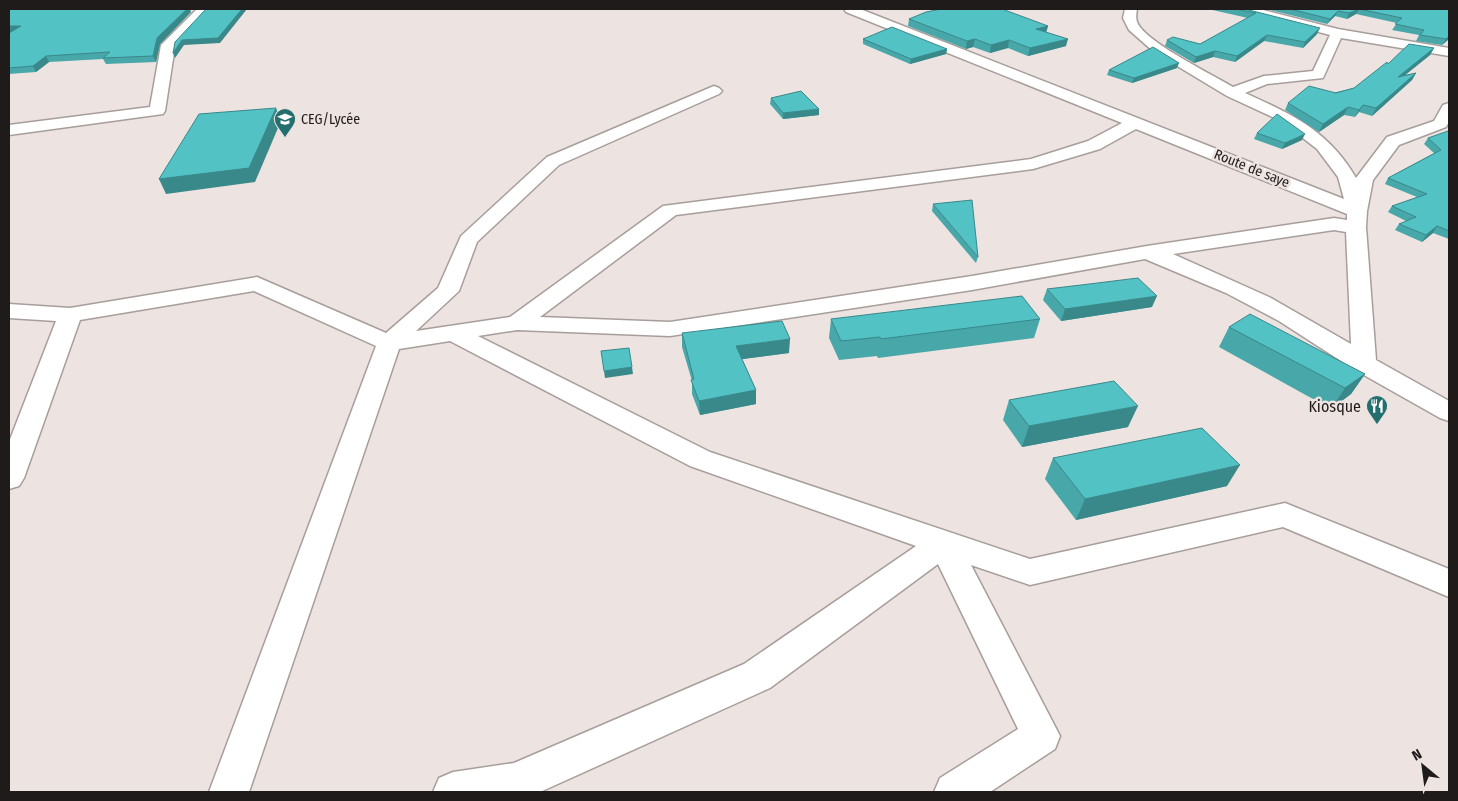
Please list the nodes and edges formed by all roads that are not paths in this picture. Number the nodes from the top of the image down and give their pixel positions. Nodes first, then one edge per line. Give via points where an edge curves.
1 (204, 9) edge
2 (850, 9) edge
3 (1131, 9) edge
4 (1246, 9) edge
5 (1337, 33) junction
6 (1449, 52) edge
7 (714, 91) dead end
8 (1232, 93) junction
9 (1449, 108) edge
10 (1137, 122) junction
11 (9, 130) edge
12 (1357, 219) junction
13 (1147, 252) junction
14 (9, 311) edge
15 (70, 315) junction
16 (517, 323) junction
17 (453, 333) junction
18 (389, 343) junction
19 (1364, 364) junction
20 (1449, 412) edge
21 (9, 478) edge
22 (944, 543) junction
23 (1449, 583) edge
24 (229, 792) edge
25 (453, 792) edge
26 (954, 792) edge

1 - 11 street via 168,45 157,111
2 - 10 street, Route de saye
3 - 8 street via 1129,18 1134,30
4 - 5 street
5 - 6 street
5 - 8 street via 1318,75 1264,80
7 - 18 street via 553,162 468,240 448,291
8 - 12 street via 1287,118 1323,145 1347,177
9 - 12 street via 1440,124 1393,141 1364,180
10 - 12 street, Route de saye
10 - 16 street via 1094,145 1033,164 670,210
12 - 13 street
12 - 19 street
13 - 16 street via 670,329
13 - 19 street via 1191,268 1263,302 1328,338
14 - 15 street
15 - 18 street via 257,284
15 - 21 street
16 - 17 street
17 - 18 street
17 - 22 street via 700,459
18 - 24 street
19 - 20 street
22 - 23 street via 1030,572 1286,515
22 - 25 street via 757,676 515,783
22 - 26 street via 1040,736

